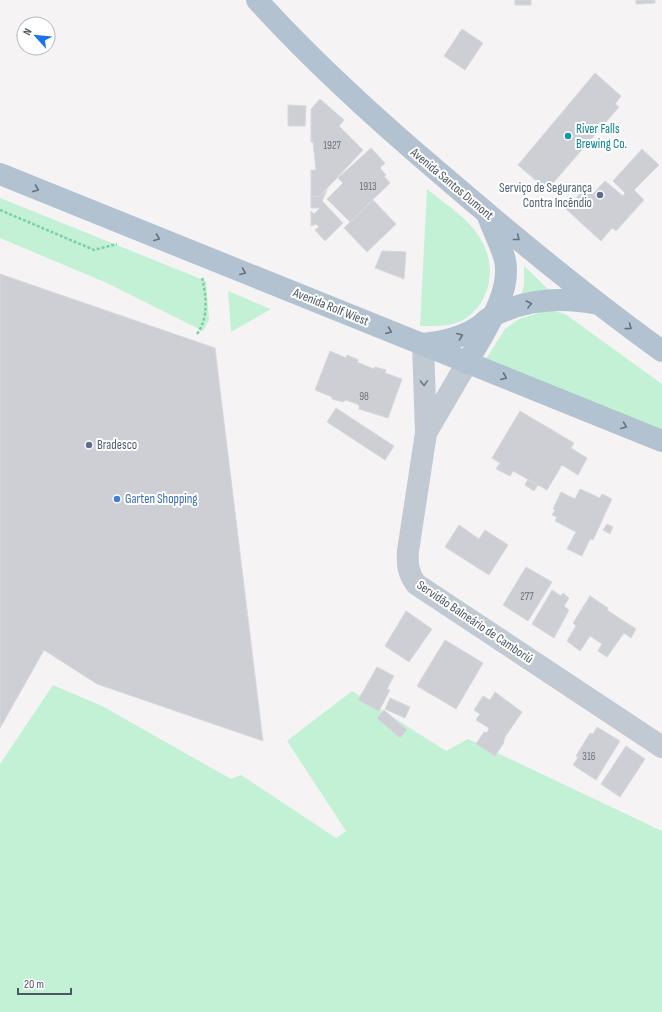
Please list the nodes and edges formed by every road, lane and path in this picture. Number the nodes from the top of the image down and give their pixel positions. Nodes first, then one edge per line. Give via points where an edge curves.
1 (257, 0) edge
2 (0, 174) edge
3 (0, 210) edge
4 (486, 214) junction
5 (123, 246) dead end
6 (194, 274) dead end
7 (202, 277) junction
8 (206, 279) dead end
9 (598, 304) junction
10 (492, 316) junction
11 (197, 334) dead end
12 (423, 344) junction
13 (662, 351) edge
14 (467, 363) junction
15 (426, 433) junction
16 (662, 441) edge
17 (662, 746) edge

1 - 4 main road, Avenida Santos Dumont via 322,68
2 -> 12 main road, Avenida Rolf Wiest
3 - 5 path via 94,250 116,244
4 -> 9 main road, Avenida Santos Dumont
4 - 10 main road via 502,252 506,270 503,291
6 - 7 path
7 - 8 path
7 - 11 path via 205,293 204,317
10 -> 9 main road via 527,304 545,301
9 -> 13 main road, Avenida Santos Dumont
12 -> 10 main road via 446,341 464,335
10 - 14 main road
12 - 14 main road, Avenida Rolf Wiest
12 -> 15 street, Servidão Balneário de Camboriú
14 - 15 street, Servidão Balneário de Camboriú
14 -> 16 main road, Avenida Rolf Wiest
15 - 17 street, Servidão Balneário de Camboriú via 407,564 416,584

